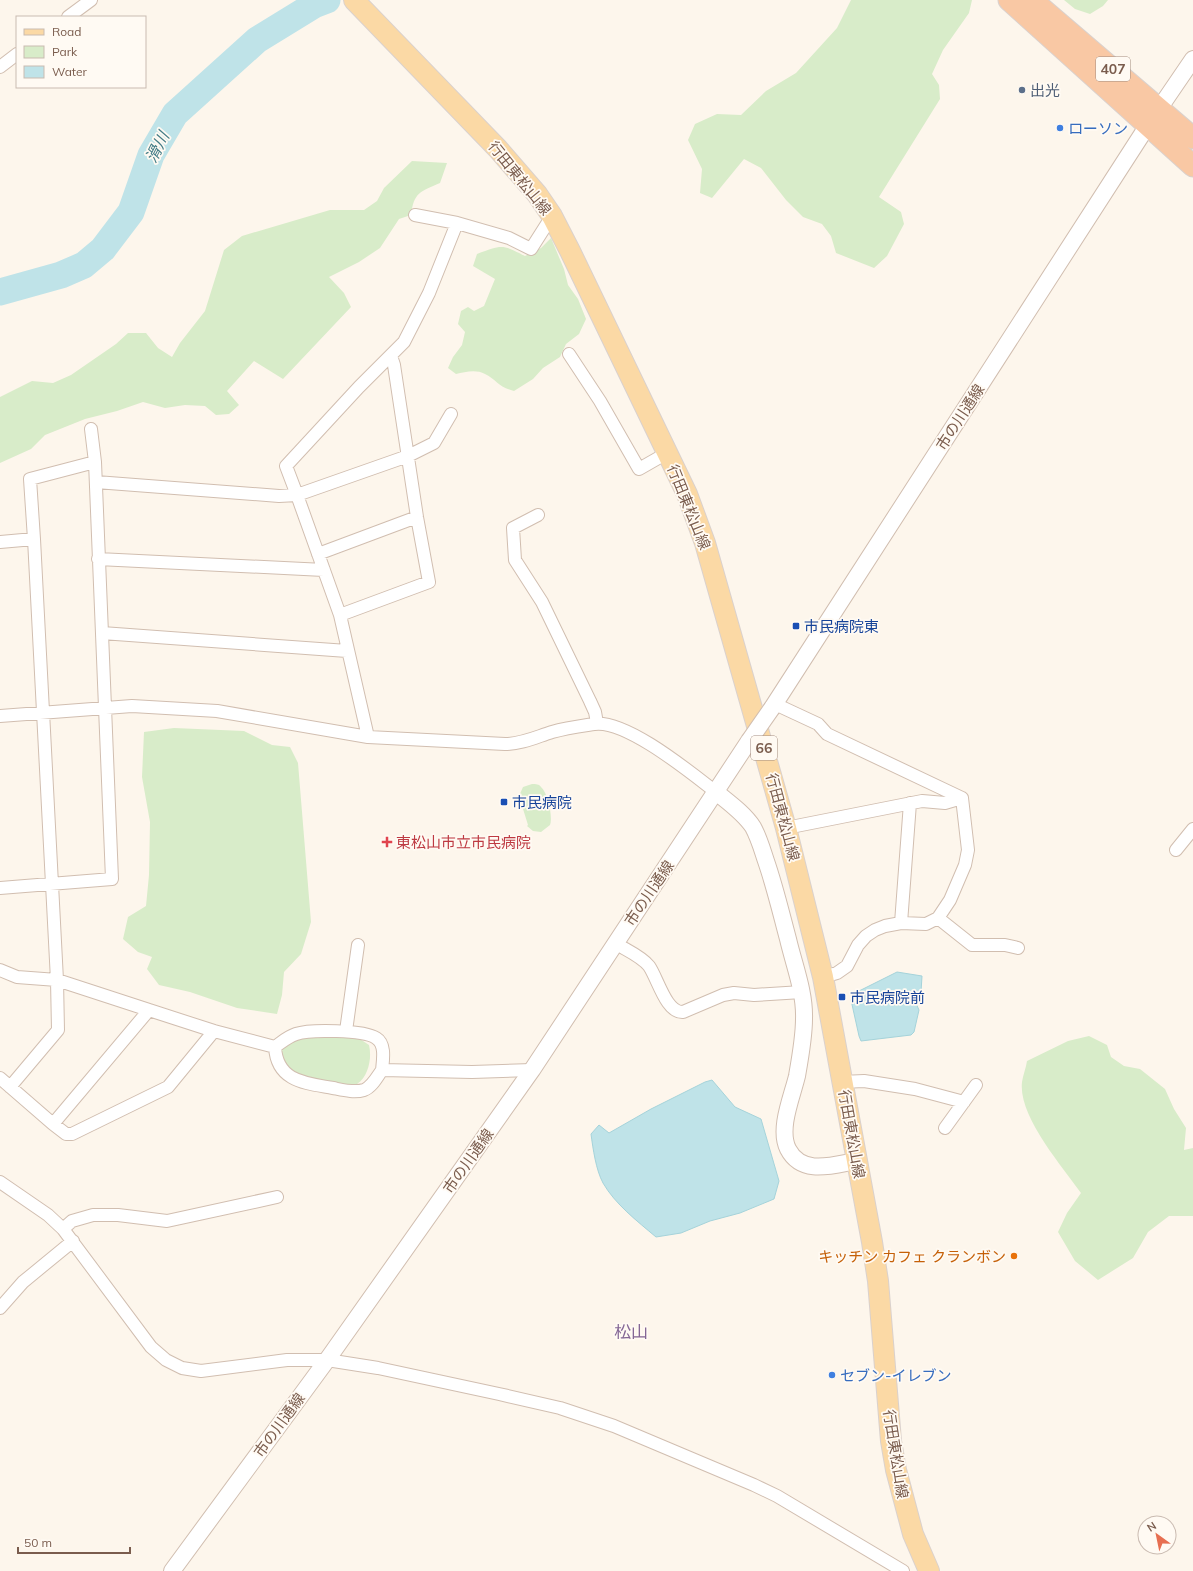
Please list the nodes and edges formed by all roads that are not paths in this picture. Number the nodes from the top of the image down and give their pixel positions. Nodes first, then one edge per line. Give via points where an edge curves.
1 (91, 0) edge
2 (354, 0) edge
3 (1009, 0) edge
4 (1032, 0) edge
5 (69, 16) edge
6 (16, 55) edge
7 (1193, 59) edge
8 (0, 67) edge
9 (1160, 109) junction
10 (1148, 126) junction
11 (1193, 138) edge
12 (1193, 166) edge
13 (415, 215) dead end
14 (552, 216) junction
15 (457, 223) junction
16 (569, 354) dead end
17 (391, 356) junction
18 (451, 414) dead end
19 (92, 428) dead end
20 (667, 453) junction
21 (408, 456) junction
22 (95, 462) junction
23 (96, 482) junction
24 (297, 495) junction
25 (538, 515) dead end
26 (417, 517) junction
27 (34, 539) junction
28 (0, 542) edge
29 (318, 554) junction
30 (98, 559) junction
31 (324, 570) junction
32 (340, 615) junction
33 (102, 633) junction
34 (347, 651) junction
35 (773, 706) junction
36 (105, 708) junction
37 (43, 713) junction
38 (0, 716) edge
39 (597, 723) junction
40 (368, 737) junction
41 (716, 792) junction
42 (962, 798) junction
43 (910, 803) junction
44 (786, 828) junction
45 (1193, 829) edge
46 (1176, 850) dead end
47 (52, 883) junction
48 (0, 888) edge
49 (938, 918) junction
50 (901, 923) junction
51 (615, 943) junction
52 (358, 945) dead end
53 (1018, 948) dead end
54 (0, 970) edge
55 (823, 977) junction
56 (57, 980) junction
57 (802, 992) junction
58 (149, 1010) junction
59 (214, 1031) junction
60 (346, 1031) junction
61 (275, 1047) junction
62 (382, 1070) junction
63 (532, 1070) junction
64 (0, 1078) edge
65 (842, 1082) junction
66 (976, 1085) dead end
67 (10, 1086) junction
68 (964, 1102) junction
69 (54, 1124) junction
70 (946, 1128) dead end
71 (856, 1161) junction
72 (0, 1182) edge
73 (277, 1197) dead end
74 (63, 1229) junction
75 (73, 1241) junction
76 (0, 1308) edge
77 (327, 1360) junction
78 (172, 1571) edge
79 (903, 1571) edge
80 (928, 1571) edge

1 - 5 street
2 - 14 main road, 行田東松山線 / 66 via 519,172
3 - 10 highway, 407
4 - 9 highway, 407
6 - 8 street
7 - 9 street, 市の川通線
9 - 10 street, 市の川通線
9 - 11 highway, 407
10 - 12 highway, 407
10 - 35 street, 市の川通線
13 - 15 street
14 - 15 street via 531,249 509,238
14 - 20 main road, 行田東松山線 / 66
15 - 17 street via 429,293 404,342
16 - 20 street via 600,401 639,469
17 - 21 street
17 - 24 street via 286,466
18 - 21 street via 434,444
19 - 22 street
20 - 44 main road, 行田東松山線 / 66 via 706,543
21 - 24 street
21 - 26 street
22 - 23 street
22 - 27 street via 30,479
23 - 24 street via 279,496
23 - 30 street
24 - 29 street
25 - 39 street via 513,528 515,560 542,602 595,712
26 - 29 street
26 - 32 street via 429,582
27 - 28 street
27 - 37 street
29 - 31 street
30 - 31 street
30 - 33 street
31 - 32 street
32 - 34 street
33 - 34 street
33 - 36 street
34 - 40 street
35 - 41 street, 市の川通線, bridge
35 - 42 street via 818,724 827,734
36 - 37 street
36 - 40 street via 132,706 217,711
36 - 47 street via 112,879
37 - 38 street
37 - 47 street
39 - 40 street via 514,744
39 - 41 street via 628,731 677,762
41 - 51 street, 市の川通線
41 - 57 street via 743,815 759,838
42 - 43 street via 945,803
42 - 49 street via 968,850 965,865 950,900
43 - 44 street
43 - 50 street
44 - 55 main road, 行田東松山線 / 66
45 - 46 street
47 - 48 street
47 - 56 street
49 - 50 street via 926,924
49 - 53 street via 972,945 1005,945
50 - 55 street via 884,926 866,936 858,945 848,966
51 - 57 street via 648,965 672,1008 678,1012 734,993 754,995
51 - 63 street, 市の川通線
52 - 60 street
54 - 56 street via 17,978
55 - 65 main road, 行田東松山線 / 66
56 - 58 street
56 - 67 street via 58,1030
57 - 71 street via 804,1020 797,1075 784,1128 784,1139 788,1150 805,1166 817,1167
58 - 59 street
58 - 69 street
59 - 61 street
59 - 69 street via 168,1087 72,1134 66,1134
60 - 61 street via 298,1033
60 - 62 street via 376,1038 384,1052
61 - 62 street via 278,1064 288,1075 300,1082 356,1092 365,1089
62 - 63 street
63 - 77 street, 市の川通線
64 - 67 street
65 - 68 street via 864,1081 915,1089
65 - 71 main road, 行田東松山線 / 66
66 - 68 street
67 - 69 street
68 - 70 street
71 - 80 main road, 行田東松山線 / 66 via 878,1281 891,1442 913,1534
72 - 74 street via 48,1215
73 - 74 street via 167,1222 118,1215 93,1215 72,1221
74 - 75 street
75 - 76 street via 22,1282
75 - 77 street via 151,1347 166,1360 182,1368 201,1371 287,1360
77 - 78 street, 市の川通線
77 - 79 street via 378,1368 560,1408 614,1426 777,1496

